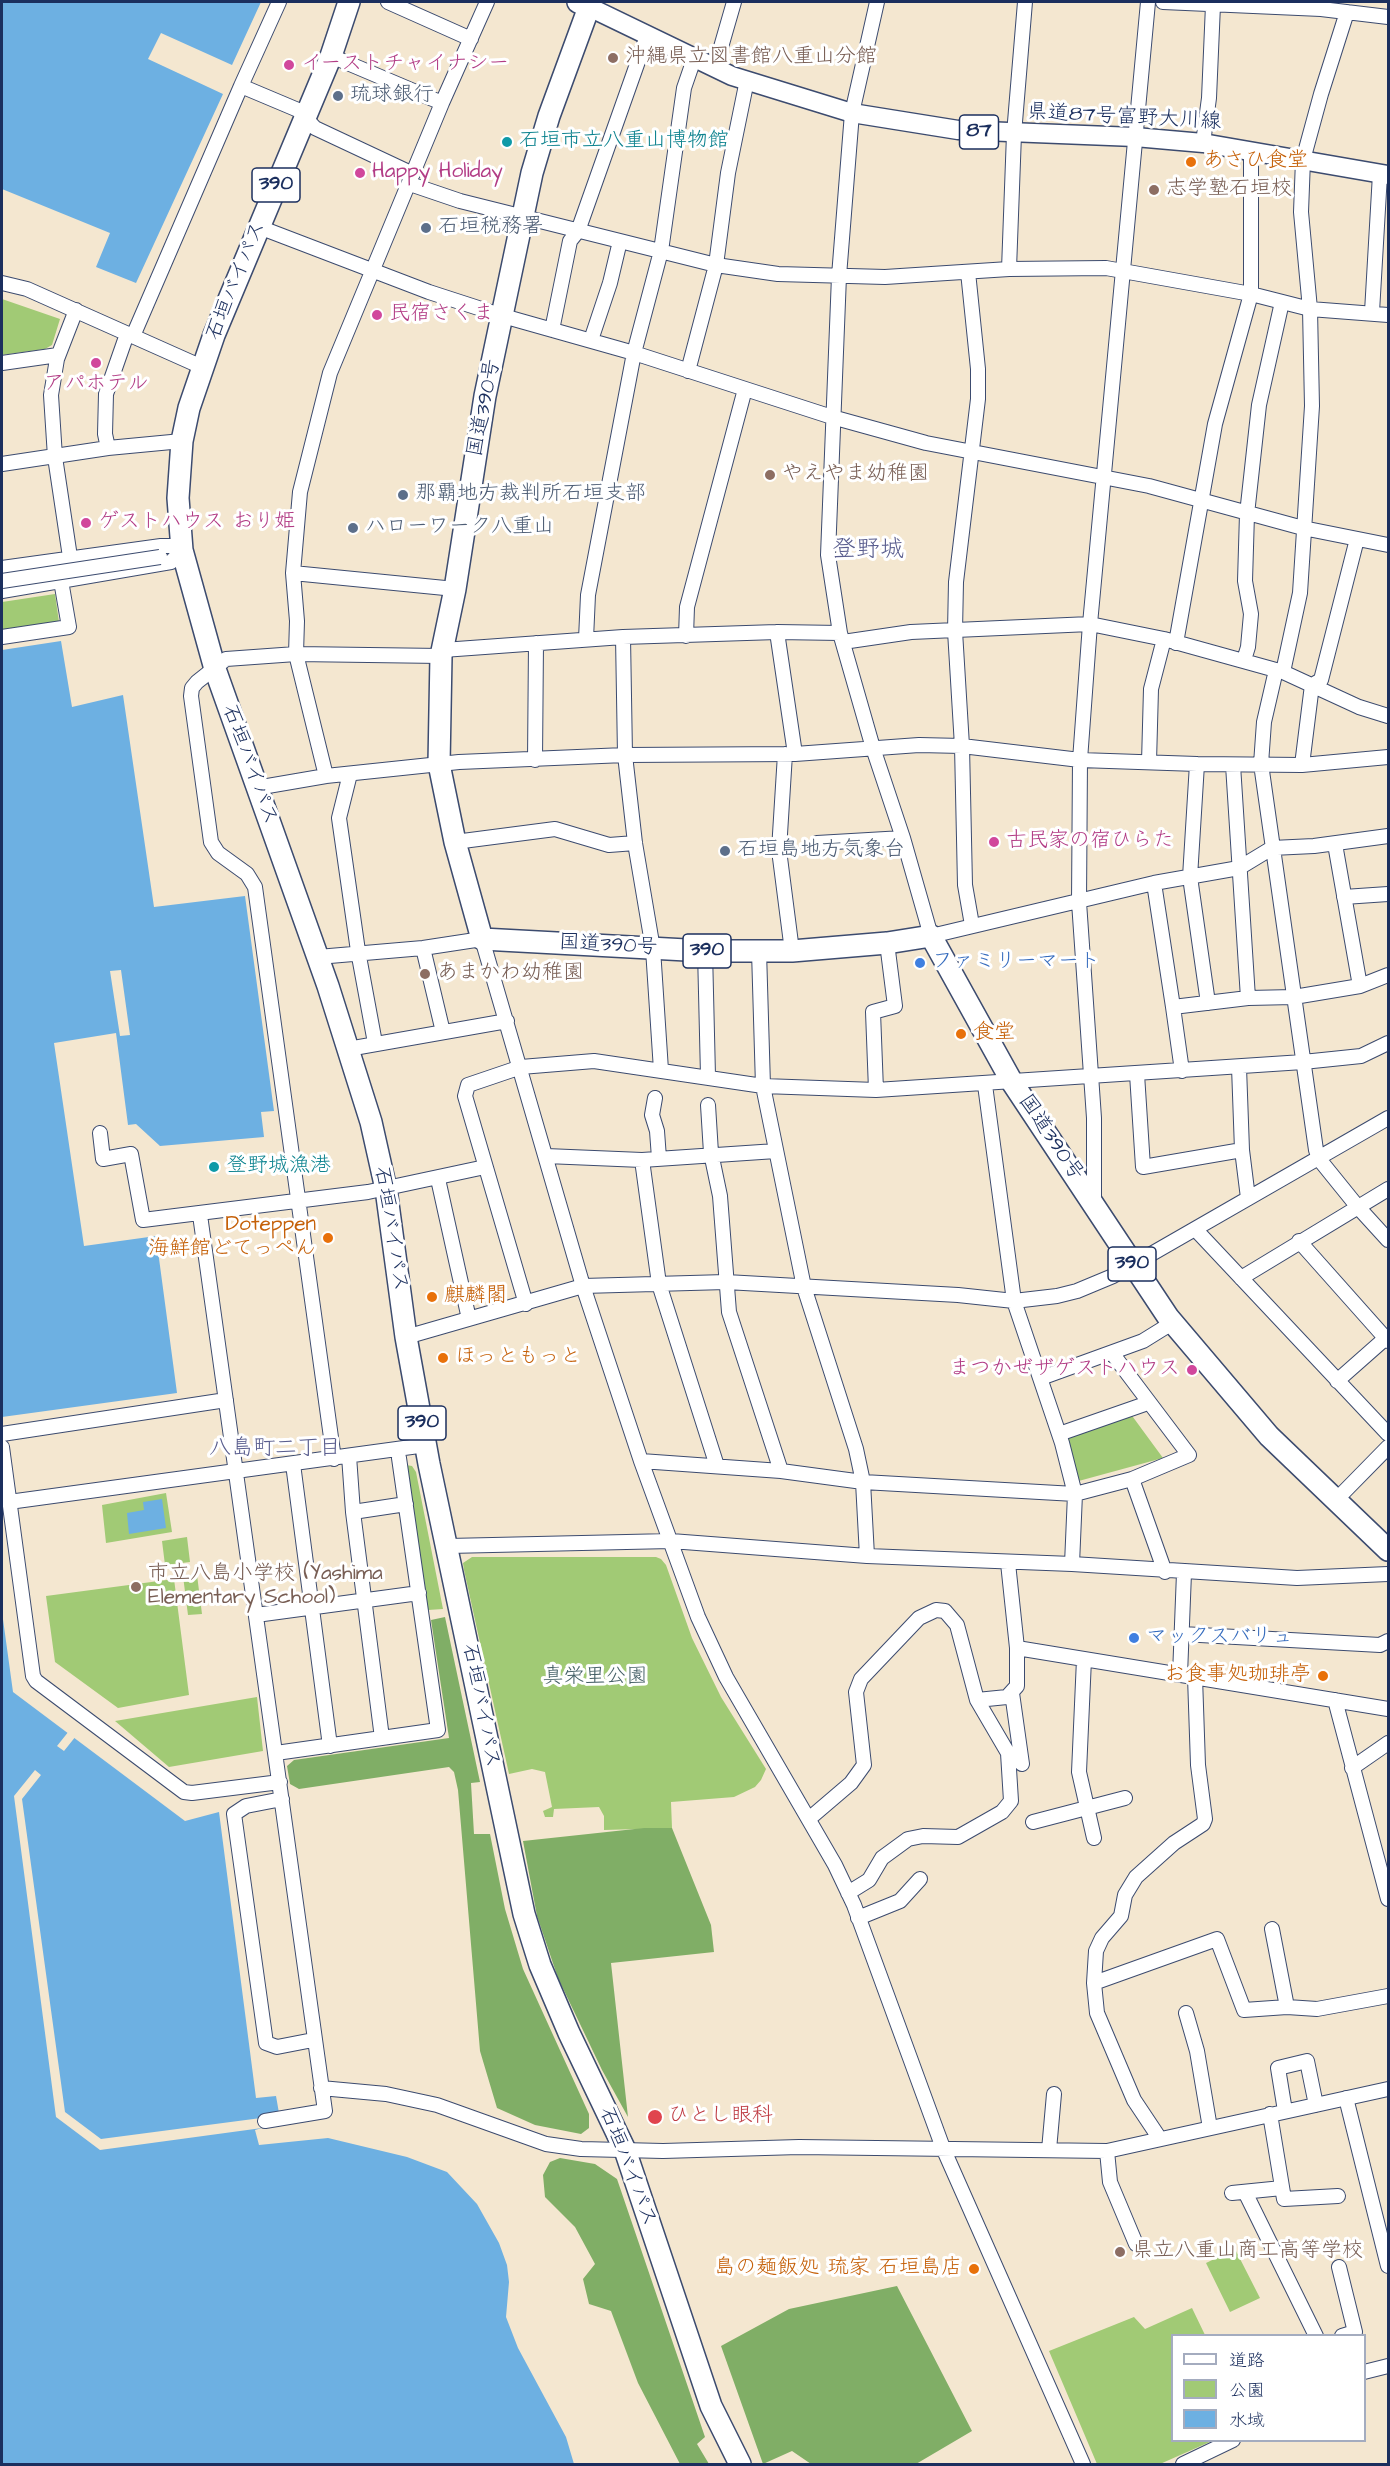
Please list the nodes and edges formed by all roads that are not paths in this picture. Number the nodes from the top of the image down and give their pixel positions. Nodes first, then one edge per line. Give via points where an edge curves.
1 (279, 2) edge
2 (349, 2) edge
3 (388, 2) edge
4 (487, 2) edge
5 (734, 2) edge
6 (878, 2) edge
7 (1025, 2) edge
8 (1148, 2) edge
9 (1163, 2) edge
10 (586, 3) edge
11 (1250, 3) edge
12 (1213, 4) junction
13 (1322, 5) edge
14 (1347, 12) junction
15 (1389, 17) edge
16 (647, 36) junction
17 (471, 39) junction
18 (331, 56) junction
19 (694, 59) junction
20 (715, 68) junction
21 (747, 80) junction
22 (241, 86) junction
23 (442, 103) junction
24 (852, 113) junction
25 (305, 116) junction
26 (1014, 134) junction
27 (1135, 137) junction
28 (1203, 143) junction
29 (1251, 150) junction
30 (1304, 160) junction
31 (1384, 175) edge
32 (411, 179) junction
33 (522, 215) junction
34 (259, 227) junction
35 (578, 231) junction
36 (620, 241) junction
37 (661, 251) junction
38 (716, 265) junction
39 (372, 269) junction
40 (1009, 269) junction
41 (968, 272) junction
42 (1123, 272) junction
43 (839, 276) junction
44 (2, 284) edge
45 (1251, 294) junction
46 (1282, 302) junction
47 (1310, 309) junction
48 (76, 310) junction
49 (1372, 312) junction
50 (1389, 315) edge
51 (503, 316) junction
52 (552, 330) junction
53 (130, 335) junction
54 (591, 340) junction
55 (634, 353) junction
56 (58, 355) junction
57 (2, 363) edge
58 (202, 368) junction
59 (688, 371) junction
60 (745, 389) junction
61 (832, 417) junction
62 (182, 441) junction
63 (108, 448) junction
64 (973, 453) junction
65 (55, 457) junction
66 (2, 464) edge
67 (1103, 478) junction
68 (1200, 501) junction
69 (1247, 514) junction
70 (1303, 528) junction
71 (1357, 539) junction
72 (1389, 545) edge
73 (182, 550) junction
74 (63, 558) junction
75 (2, 568) edge
76 (293, 573) junction
77 (2, 581) edge
78 (61, 582) junction
79 (455, 589) junction
80 (2, 591) edge
81 (1090, 624) junction
82 (955, 631) junction
83 (777, 632) junction
84 (686, 636) junction
85 (2, 637) edge
86 (622, 637) junction
87 (842, 638) junction
88 (586, 639) junction
89 (1170, 641) junction
90 (536, 643) junction
91 (442, 653) junction
92 (296, 654) junction
93 (1244, 660) junction
94 (215, 669) junction
95 (1279, 671) junction
96 (1312, 686) junction
97 (1389, 716) edge
98 (962, 746) junction
99 (873, 748) junction
100 (790, 754) junction
101 (625, 755) junction
102 (1389, 757) edge
103 (535, 760) junction
104 (1080, 760) junction
105 (1149, 762) junction
106 (439, 764) junction
107 (1197, 764) junction
108 (1261, 764) junction
109 (1233, 765) junction
110 (1302, 765) junction
111 (351, 774) junction
112 (326, 776) junction
113 (256, 788) junction
114 (1389, 836) edge
115 (903, 838) junction
116 (455, 842) junction
117 (635, 843) junction
118 (817, 843) dead end
119 (1335, 844) junction
120 (1272, 849) junction
121 (1239, 868) junction
122 (1190, 877) junction
123 (1154, 884) junction
124 (1389, 894) edge
125 (1344, 897) junction
126 (1079, 902) junction
127 (972, 925) junction
128 (931, 936) junction
129 (482, 939) junction
130 (887, 943) junction
131 (423, 948) junction
132 (653, 949) junction
133 (358, 951) junction
134 (705, 951) junction
135 (759, 951) junction
136 (792, 951) junction
137 (318, 957) junction
138 (1389, 975) edge
139 (1360, 986) junction
140 (1294, 997) junction
141 (1248, 998) junction
142 (1208, 1003) junction
143 (1173, 1007) junction
144 (507, 1021) junction
145 (443, 1032) junction
146 (1389, 1042) edge
147 (375, 1043) junction
148 (348, 1049) junction
149 (1303, 1062) junction
150 (521, 1066) junction
151 (1239, 1067) junction
152 (661, 1070) junction
153 (1182, 1071) junction
154 (1137, 1074) junction
155 (708, 1076) junction
156 (1092, 1077) junction
157 (1012, 1082) junction
158 (985, 1085) junction
159 (763, 1086) junction
160 (876, 1090) junction
161 (655, 1098) dead end
162 (708, 1105) dead end
163 (1389, 1118) edge
164 (100, 1133) dead end
165 (1242, 1150) junction
166 (776, 1151) junction
167 (711, 1153) junction
168 (546, 1156) junction
169 (659, 1158) junction
170 (1320, 1159) junction
171 (642, 1160) junction
172 (485, 1167) junction
173 (438, 1179) junction
174 (386, 1189) junction
175 (1389, 1189) edge
176 (1248, 1198) junction
177 (300, 1202) junction
178 (1094, 1204) junction
179 (1357, 1206) junction
180 (200, 1215) junction
181 (1196, 1230) junction
182 (1389, 1240) edge
183 (1299, 1241) junction
184 (1132, 1263) junction
185 (1241, 1278) junction
186 (726, 1282) junction
187 (659, 1284) junction
188 (584, 1286) junction
189 (804, 1287) junction
190 (1014, 1301) junction
191 (526, 1304) junction
192 (469, 1319) junction
193 (1172, 1323) junction
194 (406, 1336) junction
195 (1388, 1338) edge
196 (1112, 1353) junction
197 (1041, 1378) junction
198 (1337, 1381) junction
199 (226, 1400) junction
200 (1148, 1404) junction
201 (2, 1434) edge
202 (1059, 1434) junction
203 (1389, 1434) edge
204 (426, 1445) junction
205 (1389, 1447) edge
206 (2, 1448) edge
207 (349, 1456) junction
208 (399, 1458) dead end
209 (334, 1459) junction
210 (642, 1461) junction
211 (294, 1464) junction
212 (717, 1466) junction
213 (781, 1471) junction
214 (236, 1472) junction
215 (1132, 1479) junction
216 (863, 1482) junction
217 (1076, 1494) junction
218 (1336, 1500) junction
219 (9, 1502) junction
220 (406, 1504) junction
221 (353, 1512) junction
222 (671, 1541) junction
223 (448, 1546) junction
224 (1389, 1550) edge
225 (867, 1556) junction
226 (1008, 1563) junction
227 (1072, 1564) junction
228 (1165, 1572) junction
229 (1184, 1573) junction
230 (1389, 1574) edge
231 (419, 1593) junction
232 (364, 1599) junction
233 (313, 1607) junction
234 (256, 1615) junction
235 (1182, 1634) junction
236 (1389, 1641) edge
237 (1017, 1648) junction
238 (1084, 1659) junction
239 (1180, 1675) junction
240 (1195, 1677) junction
241 (1012, 1693) junction
242 (977, 1700) junction
243 (1335, 1700) junction
244 (1389, 1709) edge
245 (382, 1738) junction
246 (1389, 1743) edge
247 (330, 1746) junction
248 (276, 1753) junction
249 (1022, 1764) dead end
250 (1352, 1768) junction
251 (280, 1782) junction
252 (1125, 1798) dead end
253 (282, 1800) junction
254 (1087, 1808) junction
255 (810, 1818) junction
256 (1033, 1822) dead end
257 (1094, 1838) dead end
258 (920, 1878) dead end
259 (848, 1893) junction
260 (1389, 1899) edge
261 (858, 1918) junction
262 (1272, 1929) dead end
263 (1095, 1983) junction
264 (1389, 1996) edge
265 (1287, 2007) junction
266 (1186, 2013) dead end
267 (313, 2040) junction
268 (321, 2088) junction
269 (1389, 2089) edge
270 (1054, 2094) dead end
271 (1346, 2098) junction
272 (1316, 2105) junction
273 (1285, 2111) junction
274 (1270, 2114) junction
275 (266, 2121) dead end
276 (1210, 2128) junction
277 (1160, 2139) junction
278 (943, 2148) junction
279 (625, 2150) junction
280 (1050, 2150) junction
281 (1107, 2151) junction
282 (1282, 2188) junction
283 (1338, 2196) dead end
284 (1136, 2244) dead end
285 (1389, 2266) edge
286 (1339, 2267) dead end
287 (1315, 2334) edge
288 (1351, 2334) edge
289 (1389, 2366) edge
290 (1366, 2371) edge
291 (1229, 2442) edge
292 (740, 2464) edge
293 (1083, 2464) edge
294 (1183, 2464) edge

1 - 22 street
2 - 18 highway, 石垣バイパス / 390
3 - 17 street
4 - 17 street
5 - 20 street
6 - 24 street
7 - 26 street
8 - 27 street
9 - 12 street
10 - 16 main road, 県道87号富野大川線 / 87
10 - 33 highway, 国道390号
11 - 12 street
11 - 13 street
12 - 28 street
13 - 14 street
14 - 15 street
14 - 30 street
16 - 19 main road, 県道87号富野大川線 / 87
16 - 35 street
17 - 23 street
18 - 23 street
18 - 25 highway, 石垣バイパス / 390
19 - 20 main road, 県道87号富野大川線 / 87
19 - 37 street via 684,88
20 - 21 main road, 県道87号富野大川線 / 87
21 - 24 main road, 県道87号富野大川線 / 87
21 - 38 street via 728,173
22 - 25 street
22 - 53 street
23 - 32 street
24 - 26 main road, 県道87号富野大川線 / 87 via 958,130
24 - 43 street
25 - 32 street via 315,128
25 - 34 highway, 石垣バイパス / 390
26 - 27 main road, 県道87号富野大川線 / 87
26 - 40 street
27 - 28 main road, 県道87号富野大川線 / 87
27 - 42 street
28 - 29 main road, 県道87号富野大川線 / 87
29 - 30 main road, 県道87号富野大川線 / 87
29 - 45 street
30 - 31 main road, 県道87号富野大川線 / 87
30 - 47 street via 1301,212
31 - 49 street
32 - 33 street via 460,201
32 - 39 street
33 - 35 street
33 - 51 highway, 国道390号
34 - 39 street
34 - 58 highway, 石垣バイパス / 390
35 - 36 street
35 - 52 street via 570,242
36 - 37 street
36 - 54 street
37 - 38 street
37 - 55 street
38 - 43 street via 778,274
38 - 59 street
39 - 51 street
39 - 76 street via 330,373 314,433 300,492
40 - 41 street
40 - 42 street via 1106,268
41 - 43 street
41 - 64 street via 978,369
42 - 45 street
42 - 67 street
43 - 61 street
44 - 48 street via 27,289
45 - 46 street
45 - 68 street via 1215,424
46 - 47 street
46 - 69 street via 1259,405
47 - 49 street
47 - 70 street via 1312,406
48 - 53 street
48 - 56 street
49 - 50 street
51 - 52 street
51 - 79 highway, 国道390号 via 485,396
52 - 54 street
53 - 58 street
53 - 63 street via 106,394
54 - 55 street
55 - 59 street
55 - 88 street via 588,595
56 - 57 street
56 - 65 street via 51,395
58 - 62 highway, 石垣バイパス / 390
59 - 60 street
60 - 61 street
60 - 84 street via 687,607
61 - 64 street
61 - 87 street via 828,555
62 - 63 street
62 - 73 highway, 石垣バイパス / 390 via 178,498
63 - 65 street
64 - 67 street
64 - 82 street via 966,483
65 - 66 street
65 - 74 street
67 - 68 street
67 - 81 street
68 - 69 street
68 - 89 street
69 - 70 street
69 - 93 street via 1245,581 1251,614
70 - 71 street
70 - 95 street via 1300,593
71 - 72 street
71 - 96 street via 1322,680
73 - 74 street via 163,546
73 - 77 street, bridge via 160,557
73 - 78 street via 171,562
73 - 94 highway, 石垣バイパス / 390
74 - 75 street
74 - 78 street
76 - 79 street
76 - 92 street
78 - 80 street
78 - 85 street via 69,627
79 - 91 highway, 国道390号
81 - 82 street
81 - 89 street
81 - 104 street
82 - 87 street
82 - 98 street
83 - 84 street
83 - 87 street
83 - 100 street
84 - 86 street
86 - 88 street
86 - 101 street
87 - 99 street
88 - 90 street
89 - 93 street
89 - 105 street via 1151,689
90 - 91 street
90 - 103 street
91 - 92 street
91 - 106 highway, 国道390号
92 - 94 street via 226,659
92 - 112 street
93 - 95 street
94 - 113 highway, 石垣バイパス / 390
94 - 177 street via 192,688 191,696 211,842 218,853 247,874 255,887
95 - 96 street
95 - 108 street via 1264,722
96 - 97 street
96 - 110 street
98 - 99 street
98 - 104 street
98 - 127 street via 965,885
99 - 100 street
99 - 115 street
100 - 101 street
100 - 136 street via 779,850
101 - 103 street
101 - 117 street
102 - 110 street
103 - 106 street
104 - 105 street
104 - 126 street
105 - 107 street
106 - 111 street
106 - 116 highway, 国道390号
107 - 109 street
107 - 122 street
108 - 109 street
108 - 110 street
108 - 120 street
109 - 121 street
111 - 112 street
111 - 133 street via 339,818
112 - 113 street
113 - 137 highway, 石垣バイパス / 390
114 - 119 street
115 - 118 street
115 - 128 street
116 - 117 street via 555,829 609,845
116 - 129 highway, 国道390号
117 - 132 street
119 - 120 street
119 - 125 street
120 - 121 street
120 - 140 street
121 - 122 street
121 - 141 street
122 - 123 street
122 - 142 street
123 - 126 street
123 - 143 street
124 - 125 street
125 - 139 street
126 - 127 street
126 - 156 street
127 - 128 street
128 - 130 highway, 国道390号 / 390
128 - 157 highway, 国道390号 / 390
129 - 131 street
129 - 132 highway, 国道390号 / 390
129 - 144 street
130 - 136 highway, 国道390号 / 390
130 - 160 street via 896,1006 873,1012
131 - 133 street
131 - 145 street
132 - 134 highway, 国道390号 / 390
132 - 152 street
133 - 137 street
133 - 147 street
134 - 135 highway, 国道390号 / 390
134 - 155 street
135 - 136 highway, 国道390号 / 390
135 - 159 street
137 - 148 highway, 石垣バイパス / 390
138 - 139 street
139 - 140 street
140 - 141 street
140 - 149 street
141 - 142 street
142 - 143 street
143 - 153 street
144 - 145 street
144 - 150 street
145 - 147 street
146 - 149 street via 1361,1056
147 - 148 street
148 - 174 highway, 石垣バイパス / 390 via 371,1122
149 - 151 street
149 - 170 street
150 - 152 street via 594,1061
150 - 168 street
150 - 172 street via 468,1085 465,1096
151 - 153 street
151 - 165 street
152 - 155 street
153 - 154 street
154 - 156 street
154 - 165 street via 1143,1167
155 - 159 street
156 - 157 street
156 - 178 street
157 - 158 street
157 - 178 highway, 国道390号 / 390
158 - 160 street
158 - 190 street
159 - 160 street
159 - 166 street
161 - 169 street via 652,1115
162 - 167 street
163 - 170 street
164 - 180 street via 103,1159 131,1154 143,1220
165 - 176 street
166 - 167 street
166 - 189 street
167 - 169 street
167 - 186 street via 720,1196
168 - 171 street
168 - 188 street
169 - 171 street
170 - 176 street
170 - 179 street
171 - 187 street
172 - 173 street
172 - 191 street
173 - 174 street
173 - 192 street
174 - 177 street
174 - 194 highway, 石垣バイパス / 390
175 - 179 street
176 - 181 street
177 - 180 street
177 - 209 street
178 - 184 highway, 国道390号 / 390
179 - 182 street
179 - 183 street
180 - 199 street
181 - 184 street
181 - 185 street
183 - 185 street
183 - 195 street
184 - 190 street via 1077,1291
184 - 193 highway, 国道390号 / 390
185 - 198 street
186 - 187 street
186 - 189 street
186 - 213 street via 729,1312
187 - 188 street
187 - 212 street
188 - 191 street
188 - 210 street
189 - 190 street
189 - 216 street
190 - 197 street
191 - 192 street
192 - 194 street
193 - 196 street via 1143,1341
193 - 218 highway, 国道390号 / 390 via 1269,1436
194 - 204 highway, 石垣バイパス / 390
195 - 198 street
196 - 197 street
196 - 200 street
197 - 202 street
198 - 203 street
199 - 201 street
199 - 214 street
200 - 202 street
200 - 215 street via 1189,1455
202 - 217 street
204 - 207 street
204 - 223 highway, 石垣バイパス / 390
205 - 218 street
206 - 219 street
207 - 209 street
207 - 221 street
208 - 220 street
209 - 211 street
210 - 212 street
210 - 222 street
211 - 214 street
211 - 233 street
212 - 213 street
213 - 216 street
214 - 219 street
214 - 234 street
215 - 217 street
215 - 228 street
216 - 217 street
216 - 225 street
217 - 227 street
218 - 224 highway, 国道390号 / 390
219 - 251 street via 36,1681 184,1792
220 - 221 street
220 - 231 street
221 - 232 street
222 - 223 street
222 - 225 street
222 - 255 street via 698,1617 726,1677
223 - 279 highway, 石垣バイパス / 390 via 524,1914 540,1965 569,2033
225 - 226 street
226 - 227 street
226 - 237 street
227 - 228 street
228 - 229 street
229 - 230 street via 1297,1578
229 - 235 street
231 - 232 street
231 - 245 street via 438,1730
232 - 233 street
232 - 245 street
233 - 234 street
233 - 247 street
234 - 248 street
235 - 236 street via 1380,1645
235 - 239 street
237 - 238 street
237 - 241 street via 1018,1678
238 - 239 street
238 - 254 street via 1079,1772
239 - 240 street
240 - 243 street
240 - 263 street via 1203,1824 1174,1842 1136,1877 1125,1895 1121,1916 1096,1951
241 - 242 street
241 - 249 street
242 - 255 street via 953,1618 945,1611 926,1612 856,1687 864,1765 851,1783
242 - 259 street via 1008,1753 1011,1801 1002,1812 958,1837 908,1839 882,1858 869,1880
243 - 244 street
243 - 250 street
245 - 247 street
246 - 250 street
247 - 248 street
248 - 251 street
250 - 260 street
251 - 253 street
252 - 254 street
253 - 267 street
253 - 267 street via 246,1806 234,1814 266,2043 277,2047
254 - 256 street
254 - 257 street
255 - 259 street
258 - 261 street via 900,1900
259 - 261 street
261 - 278 street
262 - 265 street
263 - 265 street via 1217,1939 1244,2010
263 - 277 street via 1097,2013 1103,2029 1134,2100
264 - 265 street via 1317,2009
266 - 276 street via 1197,2051
267 - 268 street
268 - 275 street via 325,2111
268 - 279 street via 386,2094 437,2105 546,2144 581,2150
269 - 271 street
270 - 280 street
271 - 272 street
271 - 285 street
272 - 273 street
272 - 273 street via 1307,2061 1278,2068
273 - 274 street
274 - 276 street
274 - 282 street
276 - 277 street
277 - 281 street
278 - 279 street
278 - 280 street
278 - 293 street
279 - 292 highway, 石垣バイパス / 390 via 711,2406
280 - 281 street
281 - 284 street via 1110,2182
282 - 283 street via 1284,2199
282 - 287 street via 1238,2192
286 - 288 street
289 - 290 street
291 - 294 street

